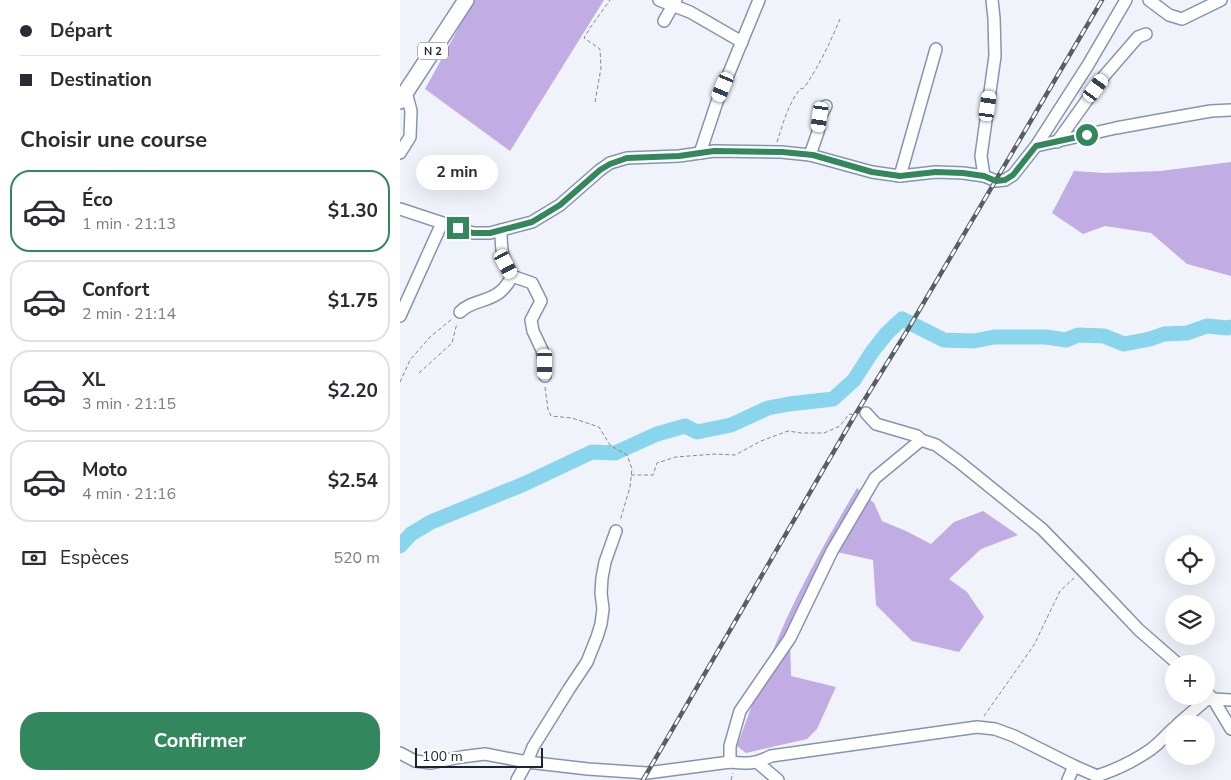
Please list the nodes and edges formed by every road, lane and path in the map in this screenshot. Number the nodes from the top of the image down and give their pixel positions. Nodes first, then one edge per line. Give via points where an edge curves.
1 (466, 0) edge
2 (610, 0) edge
3 (660, 0) edge
4 (759, 0) edge
5 (992, 0) edge
6 (1126, 0) edge
7 (1149, 0) edge
8 (1221, 0) edge
9 (674, 3) edge
10 (840, 19) dead end
11 (664, 21) dead end
12 (1146, 34) dead end
13 (742, 42) junction
14 (936, 49) dead end
15 (403, 96) edge
16 (595, 102) dead end
17 (826, 106) dead end
18 (1231, 110) edge
19 (1057, 142) junction
20 (1036, 146) junction
21 (774, 152) junction
22 (400, 153) edge
23 (700, 153) junction
24 (810, 155) junction
25 (900, 176) junction
26 (984, 176) junction
27 (400, 209) edge
28 (442, 223) junction
29 (501, 230) junction
30 (512, 276) junction
31 (460, 312) junction
32 (400, 316) edge
33 (419, 373) dead end
34 (545, 376) joint
35 (400, 382) edge
36 (866, 413) joint
37 (921, 440) junction
38 (631, 475) junction
39 (616, 531) joint
40 (1082, 570) junction
41 (1168, 655) edge
42 (1215, 697) edge
43 (1231, 700) edge
44 (1199, 705) edge
45 (1215, 705) edge
46 (1188, 715) edge
47 (976, 727) junction
48 (1231, 729) edge
49 (1165, 737) edge
50 (400, 753) edge
51 (527, 762) junction
52 (730, 762) junction
53 (758, 763) junction
54 (1074, 766) junction
55 (517, 780) edge
56 (778, 780) edge
57 (1068, 780) edge

1 - 15 main road, N 2
2 - 16 path via 584,38 600,49 601,68
3 - 9 street
4 - 13 street
5 - 26 street via 995,56 981,156
6 - 20 street
7 - 8 street via 1169,15 1182,19
9 - 11 street
9 - 13 street
10 - 21 path via 816,70 790,106
12 - 19 street via 1138,37 1106,75
13 - 23 street
14 - 25 street
15 - 22 street via 411,111 410,137
17 - 24 street
18 - 19 street via 1116,128
19 - 20 street
20 - 26 street via 1013,175 1005,180 996,181
21 - 23 street
21 - 24 street
23 - 29 street via 627,158 610,164 553,210 532,222
24 - 25 street
25 - 26 street via 936,172
27 - 28 street
28 - 29 street via 473,233
28 - 32 street
29 - 30 street via 502,251
30 - 31 street via 499,293
30 - 34 street via 532,283 541,301 531,320 542,350
31 - 33 path via 452,343
31 - 35 path via 430,337 410,360
34 - 38 path via 551,416 572,418 599,427 610,445 627,455
36 - 37 street via 876,424
36 - 38 path via 849,414 840,426 824,433 788,432 736,455 676,457 657,463 653,475
37 - 40 street via 936,445 958,461 1042,529
37 - 52 street via 875,478 832,551 790,638 740,711 730,746
38 - 39 path
39 - 51 street via 602,578 603,609 597,637 587,662 533,747
40 - 41 street
40 - 47 path via 1060,592 1034,645
42 - 43 street
44 - 46 street
45 - 48 street
47 - 53 street via 771,756
47 - 54 street via 1014,736
49 - 54 street via 1152,749 1107,773 1097,776
50 - 51 street via 415,761 431,763 485,754
51 - 52 street via 646,773
51 - 55 street
52 - 53 street
53 - 56 street
54 - 57 street

